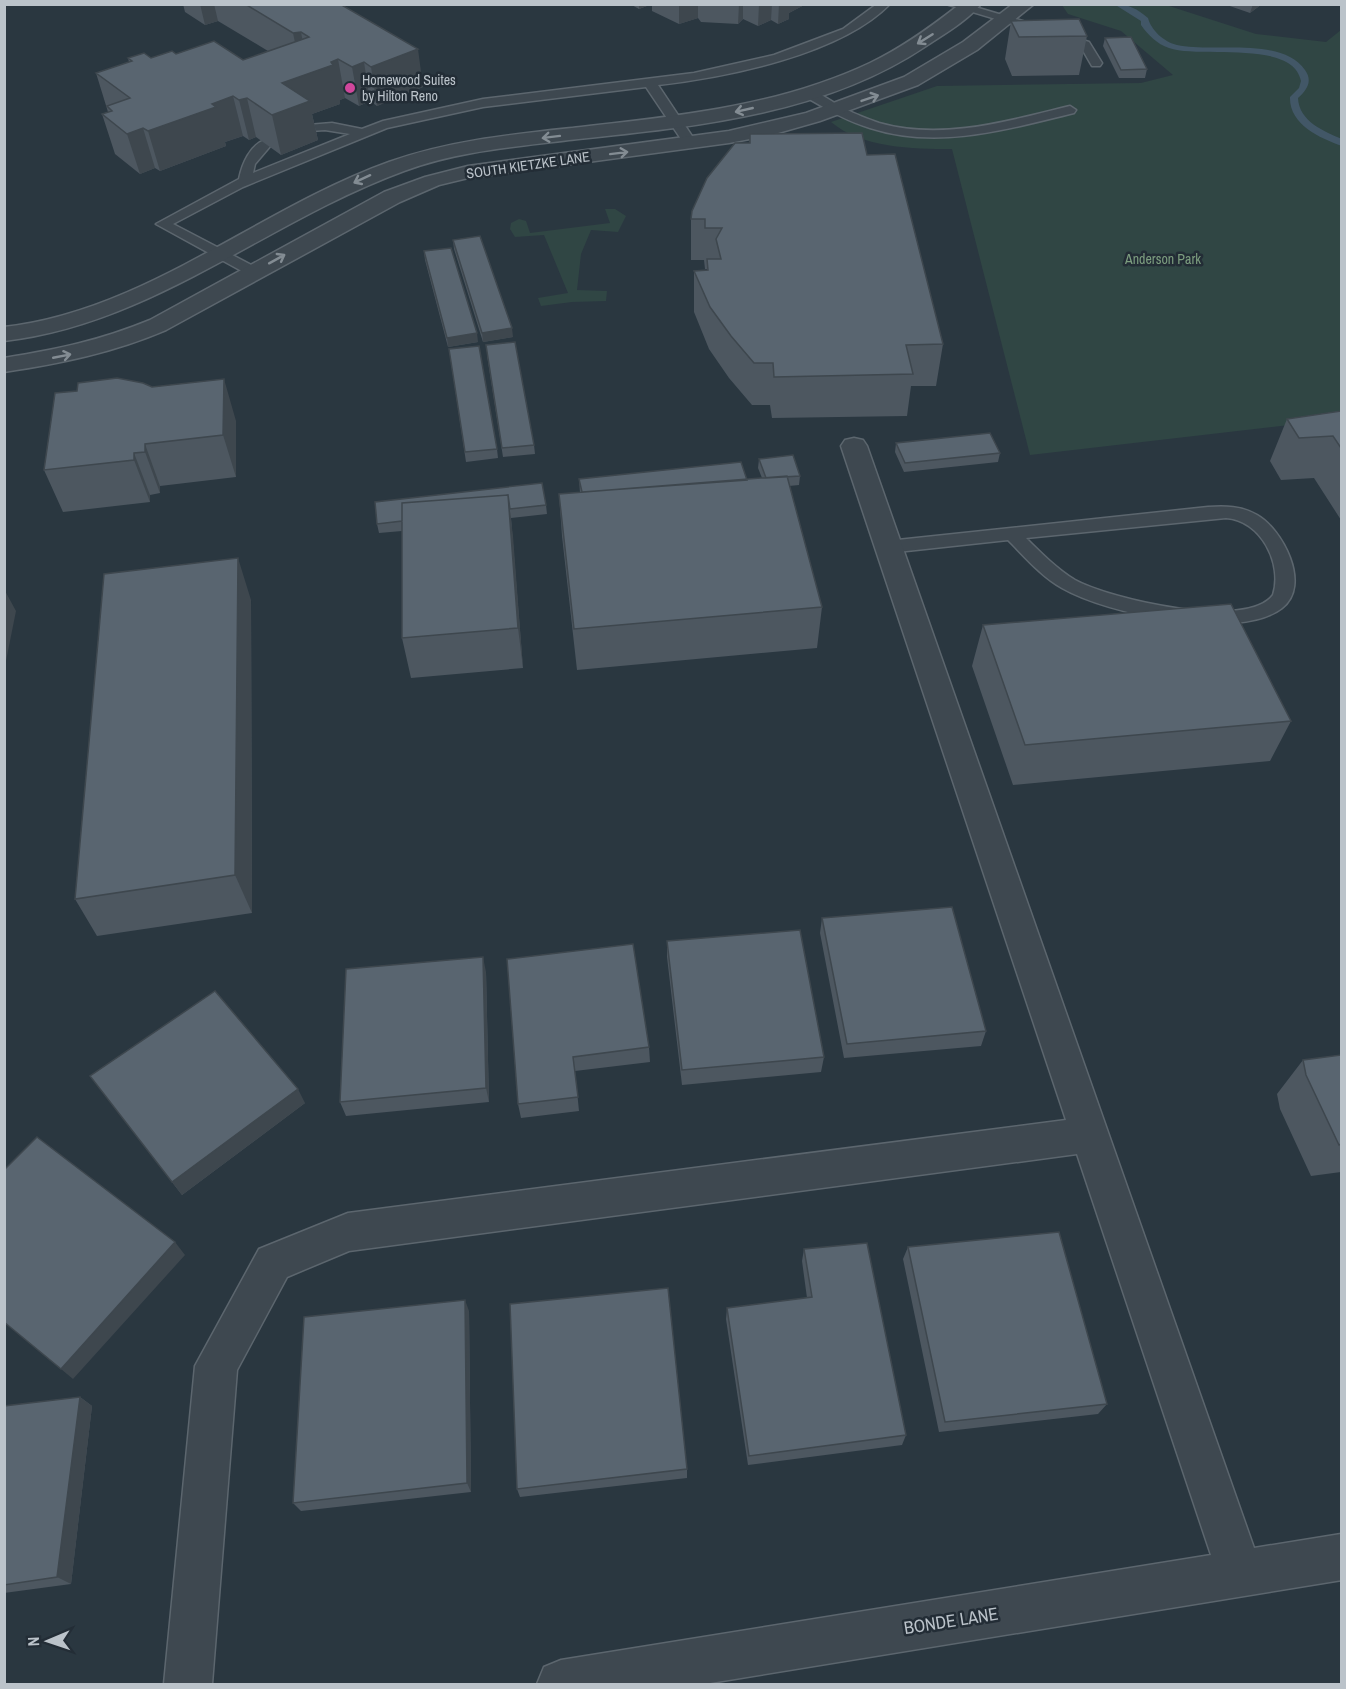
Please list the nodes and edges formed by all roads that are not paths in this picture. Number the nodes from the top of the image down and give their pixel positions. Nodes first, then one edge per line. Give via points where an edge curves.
1 (885, 4) edge
2 (1025, 4) edge
3 (963, 6) edge
4 (1006, 19) junction
5 (1096, 63) dead end
6 (650, 83) junction
7 (808, 93) junction
8 (834, 110) junction
9 (1070, 110) dead end
10 (678, 121) junction
11 (301, 129) edge
12 (362, 133) junction
13 (690, 142) junction
14 (265, 144) edge
15 (245, 181) junction
16 (219, 254) junction
17 (254, 272) junction
18 (4, 334) edge
19 (4, 365) edge
20 (854, 446) dead end
21 (1012, 534) junction
22 (888, 547) junction
23 (1090, 1135) junction
24 (1341, 1557) edge
25 (1240, 1573) junction
26 (188, 1684) edge
27 (561, 1684) edge

1 - 6 lane via 847,31 778,58
2 - 4 street, SOUTH KIETZKE LANE
3 - 4 lane
3 -> 7 street, SOUTH KIETZKE LANE via 934,33 877,67
4 - 5 lane via 1085,45
8 -> 4 street, SOUTH KIETZKE LANE via 911,81
6 - 10 lane
6 - 12 lane via 483,103
7 - 8 lane
7 -> 10 street, SOUTH KIETZKE LANE via 732,113
8 - 9 lane via 892,131 934,135 986,131
8 - 13 street, SOUTH KIETZKE LANE via 771,129
10 - 13 lane
10 -> 16 street, SOUTH KIETZKE LANE via 499,143 401,164 338,190
11 - 12 lane via 329,125
12 - 15 lane
17 -> 13 street, SOUTH KIETZKE LANE via 393,197 432,181 510,165
14 - 15 lane via 249,163
15 - 16 lane via 163,224
16 - 17 lane
16 - 18 street, SOUTH KIETZKE LANE via 95,314 60,325
19 -> 17 street, SOUTH KIETZKE LANE via 117,342 158,325
20 - 22 street
21 - 21 lane via 1236,513 1255,522 1268,535 1281,558 1285,588 1279,602 1262,612 1217,619 1181,615 1097,597 1069,585
21 - 22 lane
22 - 23 street
23 - 25 street
23 - 26 street via 348,1232 273,1263 216,1366
24 - 25 street, BONDE LANE
25 - 27 street, BONDE LANE

